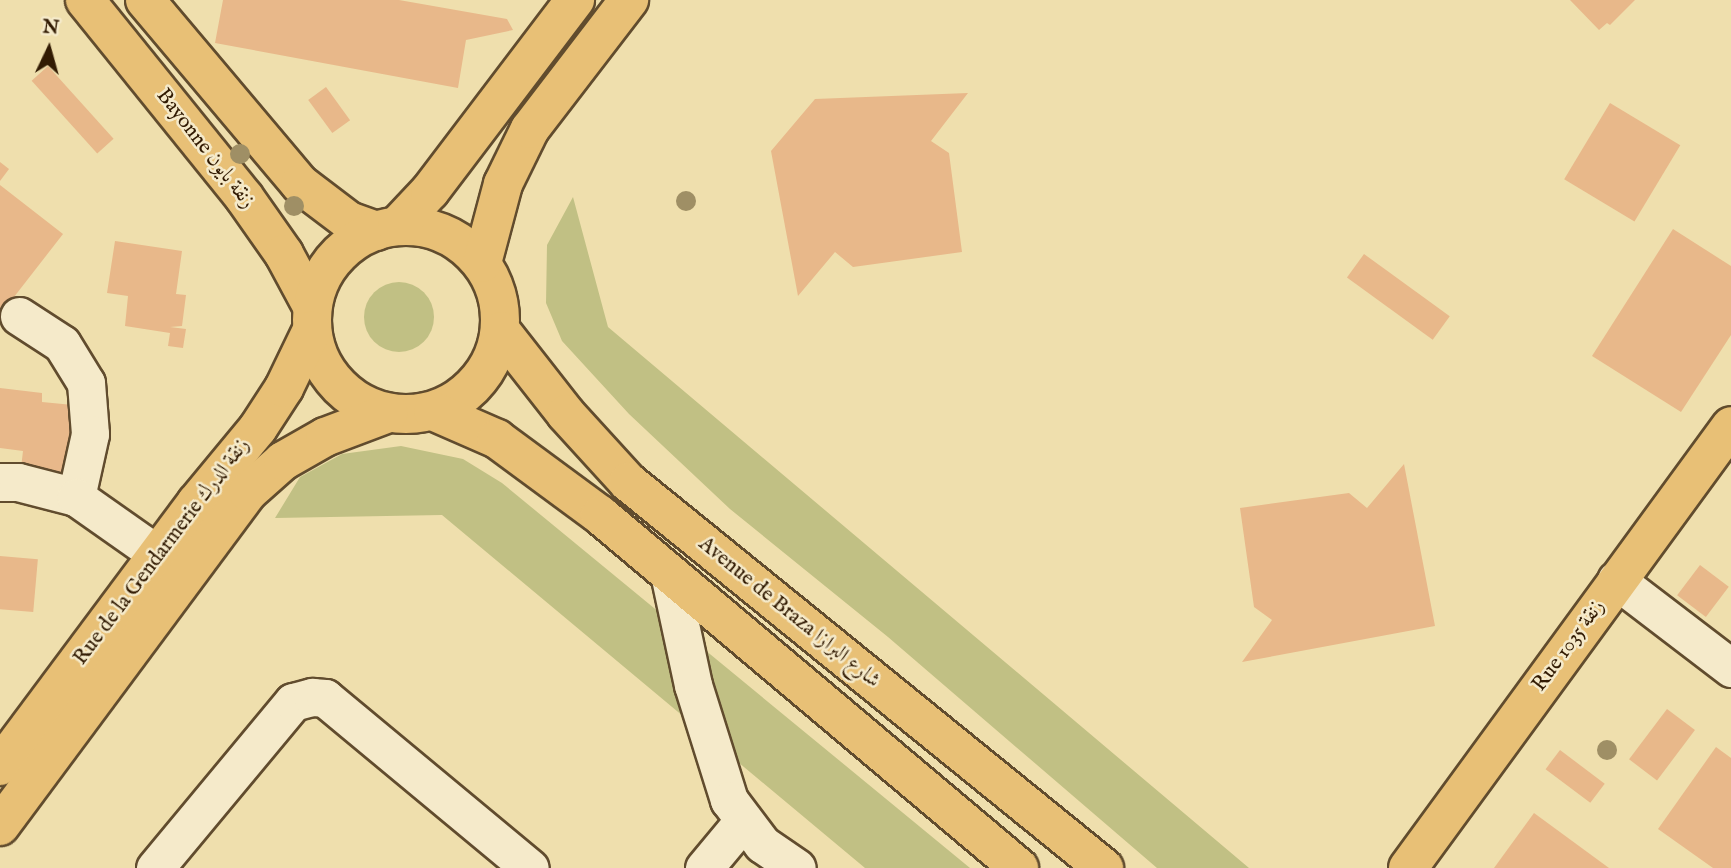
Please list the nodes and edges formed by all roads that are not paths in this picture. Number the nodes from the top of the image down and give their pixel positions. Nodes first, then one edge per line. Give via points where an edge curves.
1 (85, 0) edge
2 (145, 0) edge
3 (575, 0) edge
4 (629, 0) edge
5 (386, 229) junction
6 (482, 263) junction
7 (19, 316) dead end
8 (312, 318) junction
9 (500, 331) junction
10 (433, 411) junction
11 (388, 413) junction
12 (1731, 426) edge
13 (0, 482) edge
14 (76, 497) junction
15 (157, 554) junction
16 (669, 573) junction
17 (1616, 580) junction
18 (1731, 668) edge
19 (0, 766) edge
20 (744, 820) junction
21 (0, 826) edge
22 (155, 868) edge
23 (530, 868) edge
24 (704, 868) edge
25 (797, 868) edge
26 (1019, 868) edge
27 (1104, 868) edge
28 (1408, 868) edge

1 - 8 main road, Bayonne زنقة بايون via 244,197 284,254
2 - 5 main road via 300,184 349,221
3 - 5 main road via 437,182
4 - 6 main road via 530,129 503,184
5 - 6 main road via 421,227 444,234
5 - 8 main road via 341,252 327,268
6 - 9 main road via 494,284
7 - 14 street via 62,344 86,383 90,434
8 - 11 main road via 317,354 329,375 345,393
8 - 15 main road, Rue de la Gendarmerie زنقة الدرك via 284,388 258,428
9 - 10 main road via 494,358 479,381 458,400
9 - 27 main road, Avenue de Braza شارع البرازا via 628,482
10 - 11 main road
10 - 16 main road via 498,439
11 - 21 main road, Rue de la Gendarmerie زنقة الدرك via 325,437 283,461 248,492
12 - 17 main road, Rue 1035 زنقة
13 - 14 street
14 - 15 street
15 - 19 main road, Rue de la Gendarmerie زنقة الدرك
16 - 20 street via 693,685 729,800
16 - 26 main road
17 - 18 street
17 - 28 main road, Rue 1035 زنقة
20 - 24 street
20 - 25 street via 762,844
22 - 23 street via 293,702 312,697 325,698

